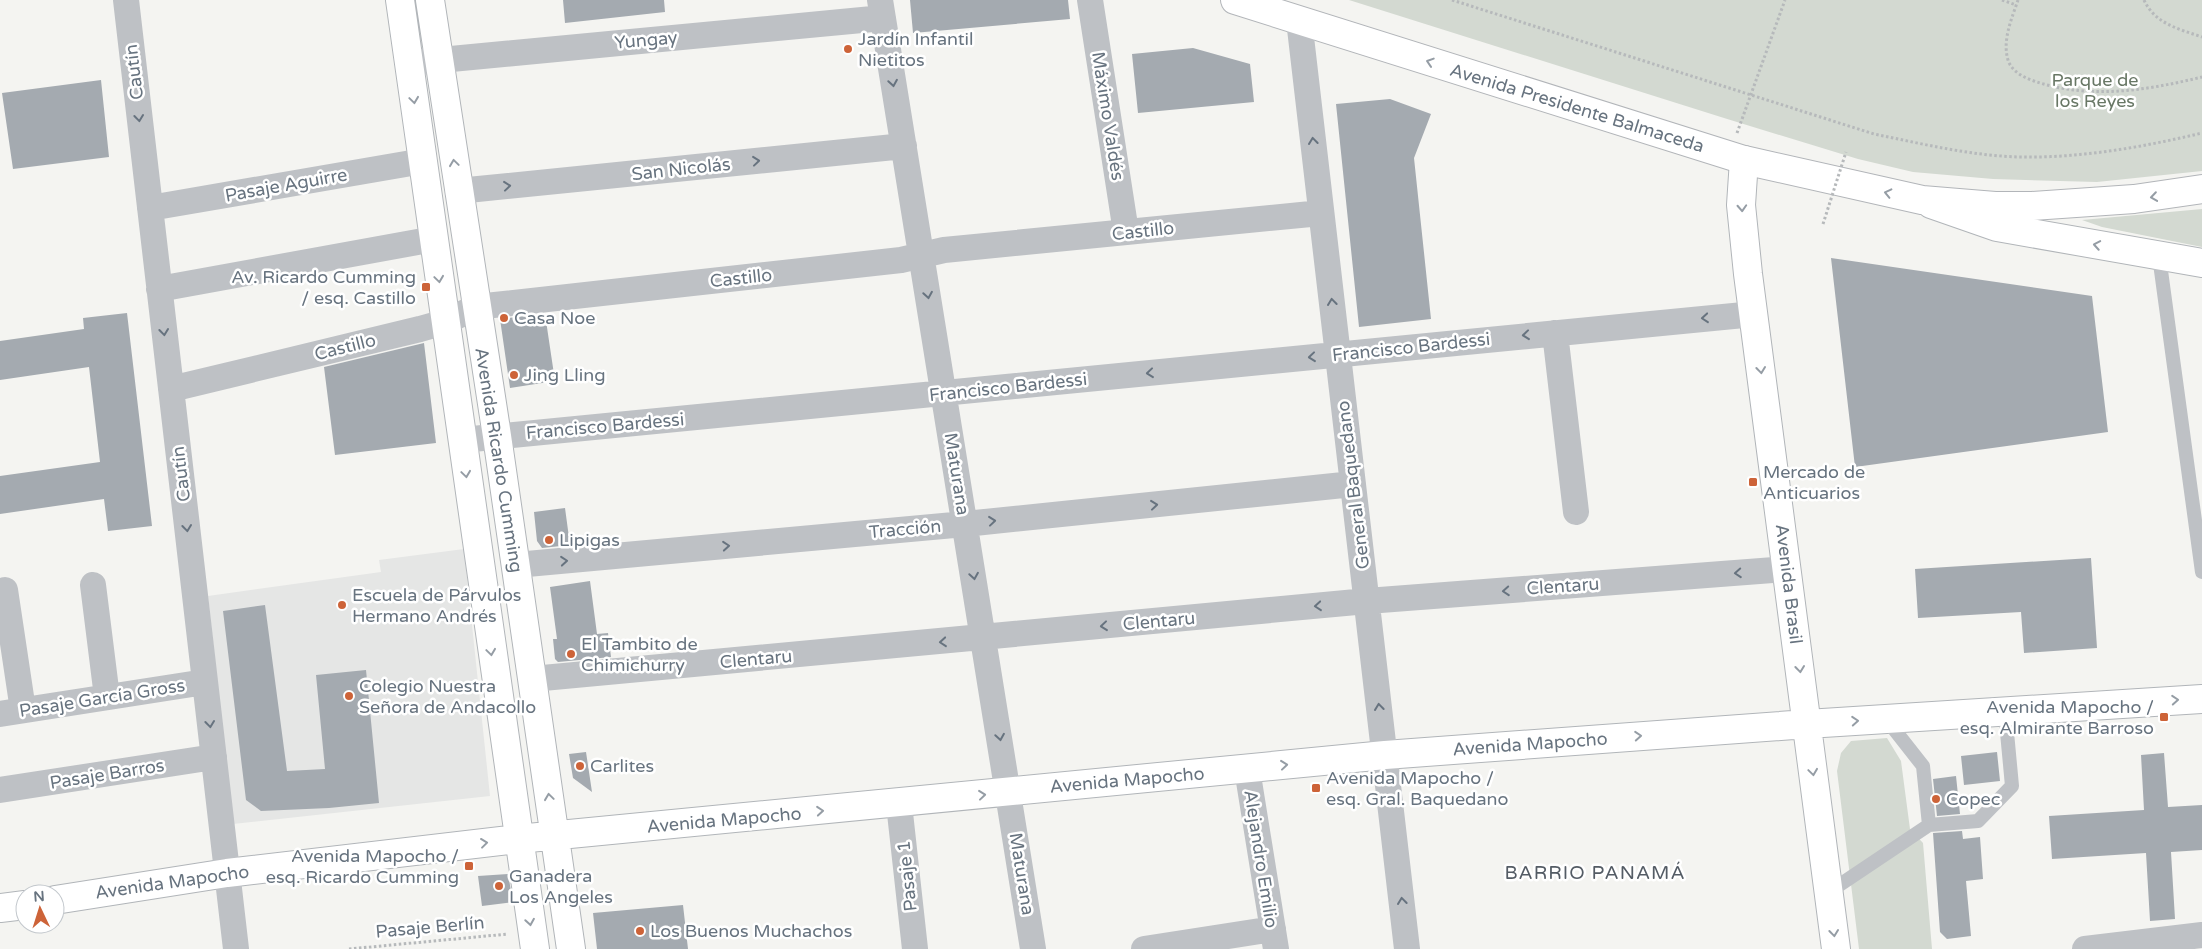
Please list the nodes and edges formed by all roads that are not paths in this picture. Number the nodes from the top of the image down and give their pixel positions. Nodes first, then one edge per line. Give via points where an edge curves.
1 (126, 0) edge
2 (400, 0) edge
3 (430, 0) edge
4 (1090, 0) edge
5 (1235, 0) edge
6 (881, 9) edge
7 (1298, 20) junction
8 (439, 60) junction
9 (409, 63) junction
10 (904, 146) junction
11 (1736, 157) junction
12 (423, 161) junction
13 (2202, 189) edge
14 (458, 191) junction
15 (1922, 200) junction
16 (150, 208) junction
17 (1321, 213) junction
18 (1126, 232) junction
19 (434, 239) junction
20 (922, 256) junction
21 (2159, 256) junction
22 (2202, 263) edge
23 (159, 289) junction
24 (476, 307) junction
25 (1754, 314) junction
26 (445, 322) junction
27 (1555, 333) junction
28 (1338, 354) junction
29 (171, 389) junction
30 (944, 393) junction
31 (497, 436) junction
32 (462, 440) junction
33 (1353, 484) junction
34 (1576, 512) dead end
35 (965, 524) junction
36 (516, 566) junction
37 (1787, 569) junction
38 (2202, 572) edge
39 (93, 585) dead end
40 (5, 590) dead end
41 (1367, 601) junction
42 (984, 638) junction
43 (532, 678) junction
44 (205, 682) junction
45 (107, 697) junction
46 (2202, 698) edge
47 (2005, 711) junction
48 (11, 712) edge
49 (1886, 719) junction
50 (1807, 724) junction
51 (1385, 755) junction
52 (214, 757) junction
53 (1246, 769) junction
54 (0, 790) edge
55 (1009, 792) junction
56 (899, 804) junction
57 (1929, 825) junction
58 (554, 836) junction
59 (518, 839) junction
60 (227, 873) junction
61 (1829, 892) junction
62 (65, 898) edge
63 (15, 906) edge
64 (0, 908) edge
65 (2202, 935) edge
66 (1274, 939) edge
67 (524, 941) edge
68 (236, 949) edge
69 (571, 949) edge
70 (915, 949) edge
71 (1033, 949) edge
72 (1144, 949) edge
73 (1407, 949) edge
74 (1836, 949) edge
75 (2086, 949) edge

1 -> 16 street, Cautín
2 - 9 main road, Avenida Ricardo Cumming
3 - 8 main road, Avenida Ricardo Cumming
4 - 18 street, Máximo Valdés
5 - 7 main road, Avenida Presidente Balmaceda
6 - 8 street, Yungay
6 -> 10 street, Maturana
11 -> 7 main road, Avenida Presidente Balmaceda
17 -> 7 street, General Baquedano
8 - 9 street, Yungay
14 -> 8 main road, Avenida Ricardo Cumming
9 -> 12 main road, Avenida Ricardo Cumming
14 -> 10 street, San Nicolás
10 - 20 street, Maturana
15 -> 11 main road, Avenida Presidente Balmaceda
11 -> 25 main road, Avenida Brasil
12 - 16 street, Pasaje Aguirre
12 - 19 main road, Avenida Ricardo Cumming
13 -> 15 main road, Avenida Presidente Balmaceda via 2049,206 1995,206
14 - 24 main road, Avenida Ricardo Cumming
21 -> 15 main road, Avenida Presidente Balmaceda via 1997,226
16 - 23 street, Cautín
17 - 18 street, Castillo
28 -> 17 street, General Baquedano
18 - 20 street, Castillo via 944,250
19 - 23 street
19 -> 26 main road, Avenida Ricardo Cumming
20 - 24 street, Castillo
20 -> 30 street, Maturana
21 - 22 main road, Avenida Presidente Balmaceda
21 - 38 lane
23 -> 29 street, Cautín
24 - 26 street, Castillo
24 - 31 main road, Avenida Ricardo Cumming
25 -> 27 street, Francisco Bardessi
25 -> 37 main road, Avenida Brasil
26 - 29 street, Castillo
26 - 32 main road, Avenida Ricardo Cumming
27 -> 28 street, Francisco Bardessi
27 - 34 street
28 -> 30 street, Francisco Bardessi
28 - 33 street, General Baquedano
29 -> 44 street, Cautín
30 - 31 street, Francisco Bardessi
30 - 35 street, Maturana
31 - 32 street, Francisco Bardessi
31 - 36 main road, Avenida Ricardo Cumming
32 -> 59 main road, Avenida Ricardo Cumming
35 -> 33 street, Tracción
33 - 41 street, General Baquedano
36 -> 35 street, Tracción
35 -> 42 street, Maturana
36 - 43 main road, Avenida Ricardo Cumming
37 -> 41 street, Clentaru
37 -> 50 main road, Avenida Brasil
39 - 45 street
40 - 48 street
41 -> 42 street, Clentaru
51 -> 41 street, General Baquedano
42 -> 43 street, Clentaru
42 -> 55 street, Maturana
58 -> 43 main road, Avenida Ricardo Cumming
44 - 45 street, Pasaje García Gross
44 -> 52 street, Cautín
45 - 48 street, Pasaje García Gross
47 -> 46 main road, Avenida Mapocho
47 - 49 main road, Avenida Mapocho
47 - 57 lane via 2012,786 1978,820
50 -> 49 main road, Avenida Mapocho
49 - 57 lane via 1923,766
51 -> 50 main road, Avenida Mapocho
50 -> 61 main road, Avenida Brasil
53 -> 51 main road, Avenida Mapocho
73 -> 51 street, General Baquedano
52 - 54 street, Pasaje Barros
52 - 60 street, Cautín
53 - 55 main road, Avenida Mapocho
53 - 66 street, Alejandro Emilio
56 -> 55 main road, Avenida Mapocho
55 - 71 street, Maturana
58 -> 56 main road, Avenida Mapocho
56 - 70 street, Pasaje 1
57 - 61 lane
58 - 59 main road, Avenida Mapocho
58 - 69 main road, Avenida Ricardo Cumming
60 -> 59 main road, Avenida Mapocho
59 -> 67 main road, Avenida Ricardo Cumming
60 - 62 main road, Avenida Mapocho
60 - 68 street, Cautín
61 -> 74 main road, Avenida Brasil
63 - 64 main road
65 - 75 street
66 - 72 street

